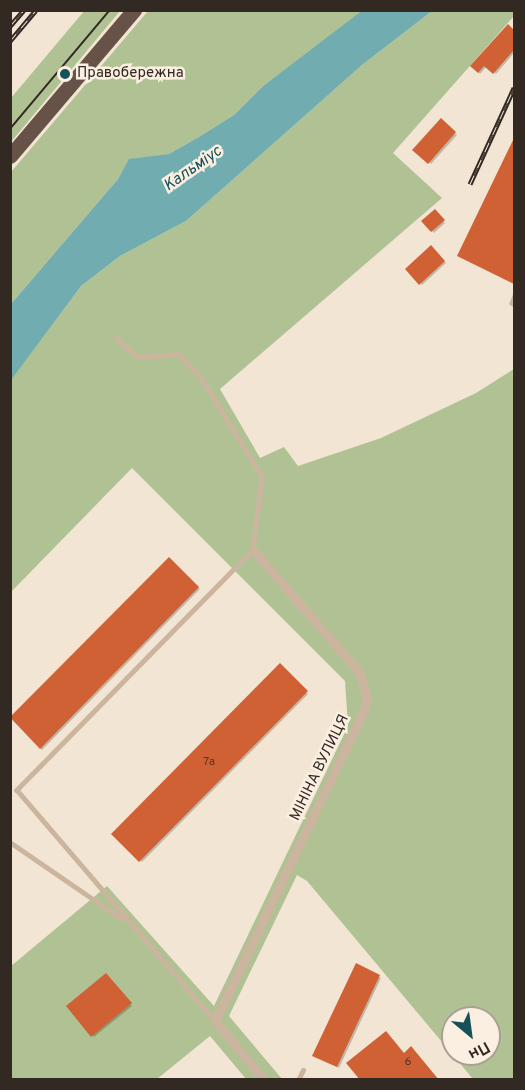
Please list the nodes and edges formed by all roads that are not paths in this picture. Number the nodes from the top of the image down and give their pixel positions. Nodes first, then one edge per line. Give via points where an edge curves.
1 (134, 10) edge
2 (10, 156) edge
3 (116, 338) dead end
4 (253, 550) junction
5 (10, 842) edge
6 (128, 923) junction
7 (215, 1021) junction
8 (303, 1070) dead end
9 (264, 1080) edge
10 (298, 1080) edge

1 - 2 highway
3 - 4 lane via 136,357 178,354 200,376 262,476
4 - 6 lane via 17,790
4 - 7 street, МІНІНА ВУЛИЦЯ via 359,672 367,697
5 - 6 lane
6 - 7 lane
7 - 9 street
8 - 10 lane

